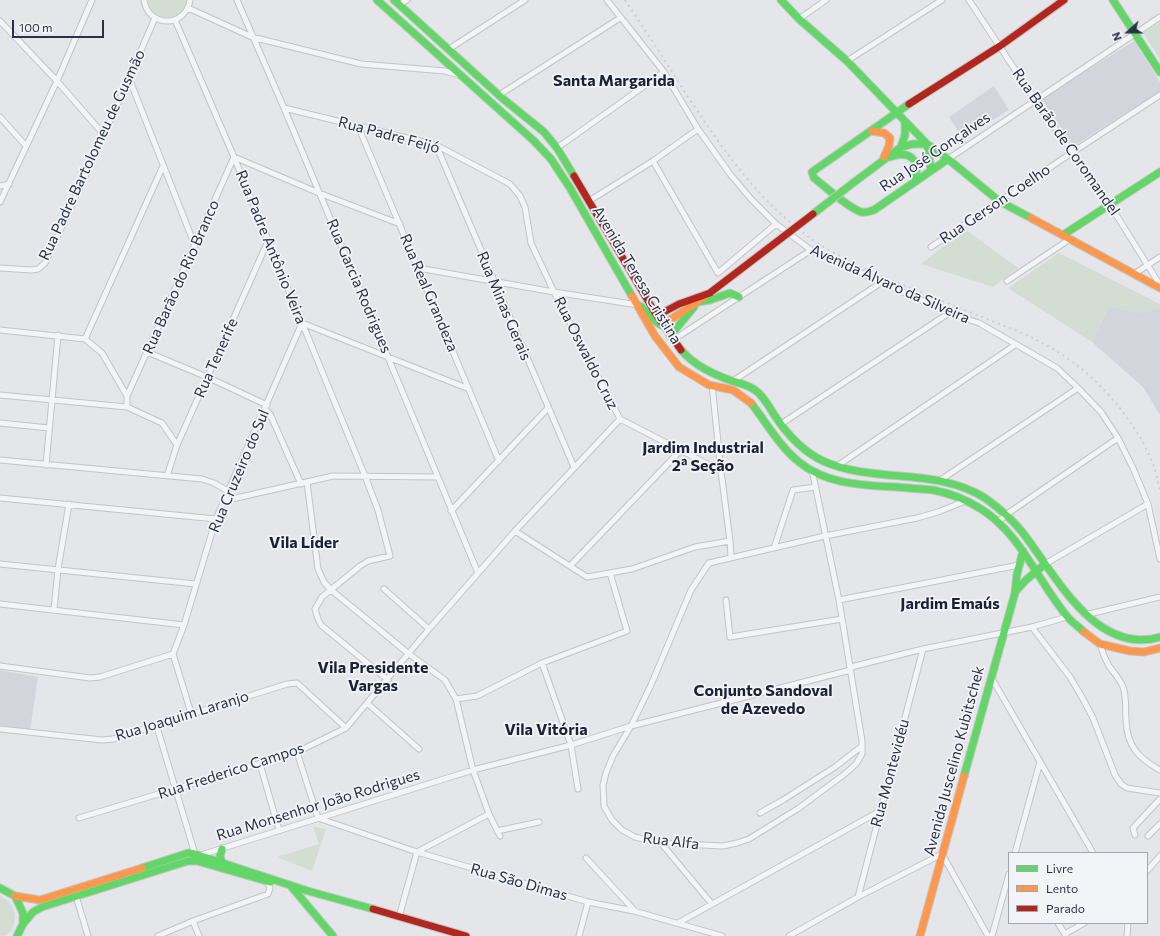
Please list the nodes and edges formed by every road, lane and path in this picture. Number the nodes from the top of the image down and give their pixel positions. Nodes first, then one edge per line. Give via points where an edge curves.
1 (92, 0) edge
2 (144, 0) edge
3 (190, 0) edge
4 (237, 0) edge
5 (377, 0) edge
6 (407, 0) edge
7 (525, 0) edge
8 (607, 0) edge
9 (781, 0) edge
10 (826, 0) edge
11 (942, 0) edge
12 (969, 0) edge
13 (1064, 0) edge
14 (1113, 0) edge
15 (397, 2) edge
16 (188, 8) junction
17 (1160, 17) edge
18 (155, 18) junction
19 (620, 18) junction
20 (800, 19) junction
21 (0, 20) edge
22 (175, 20) junction
23 (1135, 34) junction
24 (252, 37) junction
25 (1000, 46) junction
26 (449, 49) junction
27 (847, 61) junction
28 (664, 72) junction
29 (1160, 72) edge
30 (462, 76) junction
31 (129, 78) junction
32 (57, 81) junction
33 (499, 95) junction
34 (1160, 95) edge
35 (1035, 100) junction
36 (284, 108) junction
37 (896, 113) junction
38 (0, 117) edge
39 (905, 121) junction
40 (358, 126) junction
41 (698, 129) junction
42 (871, 131) junction
43 (104, 134) junction
44 (927, 144) junction
45 (436, 145) junction
46 (26, 146) junction
47 (901, 147) junction
48 (557, 148) junction
49 (1073, 152) junction
50 (234, 158) junction
51 (948, 158) junction
52 (882, 160) junction
53 (653, 161) junction
54 (163, 166) junction
55 (931, 170) junction
56 (1160, 172) edge
57 (915, 181) junction
58 (9, 184) junction
59 (510, 184) joint
60 (0, 186) edge
61 (320, 194) junction
62 (589, 201) junction
63 (999, 201) junction
64 (0, 202) edge
65 (1110, 205) junction
66 (400, 224) junction
67 (776, 224) junction
68 (1063, 236) junction
69 (1070, 239) junction
70 (268, 241) junction
71 (195, 246) junction
72 (932, 247) dead end
73 (811, 250) junction
74 (1160, 257) edge
75 (1148, 265) junction
76 (0, 268) edge
77 (418, 268) junction
78 (1134, 274) junction
79 (493, 281) junction
80 (882, 282) junction
81 (1007, 282) dead end
82 (1160, 286) edge
83 (554, 292) junction
84 (710, 292) junction
85 (739, 297) junction
86 (696, 303) junction
87 (638, 305) junction
88 (655, 312) junction
89 (950, 313) junction
90 (302, 323) junction
91 (663, 325) junction
92 (0, 330) edge
93 (58, 336) junction
94 (672, 338) junction
95 (85, 339) junction
96 (1015, 345) junction
97 (146, 352) junction
98 (388, 356) junction
99 (207, 377) junction
100 (733, 381) junction
101 (712, 386) junction
102 (1078, 388) junction
103 (469, 389) junction
104 (0, 396) edge
105 (127, 396) junction
106 (52, 400) junction
107 (127, 407) junction
108 (266, 407) junction
109 (548, 408) junction
110 (620, 419) junction
111 (0, 423) edge
112 (780, 424) junction
113 (49, 428) junction
114 (1118, 438) junction
115 (177, 445) junction
116 (680, 451) junction
117 (0, 460) edge
118 (499, 461) junction
119 (46, 465) junction
120 (836, 466) junction
121 (574, 467) junction
122 (812, 470) junction
123 (721, 471) junction
124 (167, 476) junction
125 (365, 476) junction
126 (438, 477) junction
127 (939, 481) junction
128 (307, 482) junction
129 (301, 484) junction
130 (816, 487) junction
131 (228, 491) junction
132 (0, 498) edge
133 (223, 501) junction
134 (965, 501) junction
135 (69, 504) junction
136 (1148, 504) junction
137 (451, 511) junction
138 (1006, 514) junction
139 (216, 519) junction
140 (998, 522) junction
141 (515, 531) junction
142 (825, 536) junction
143 (730, 541) junction
144 (774, 548) junction
145 (1022, 551) junction
146 (731, 557) junction
147 (1160, 559) edge
148 (0, 564) edge
149 (1045, 564) junction
150 (1019, 565) junction
151 (570, 566) junction
152 (58, 569) junction
153 (1036, 572) junction
154 (478, 573) junction
155 (610, 573) junction
156 (196, 584) junction
157 (330, 589) junction
158 (384, 589) dead end
159 (1015, 592) junction
160 (1160, 597) edge
161 (726, 600) dead end
162 (839, 600) junction
163 (0, 604) edge
164 (54, 610) junction
165 (1085, 615) junction
166 (1067, 617) junction
167 (842, 619) junction
168 (184, 625) junction
169 (1032, 627) junction
170 (430, 629) junction
171 (1003, 633) junction
172 (1160, 637) edge
173 (1100, 644) junction
174 (923, 649) junction
175 (1160, 650) edge
176 (173, 654) junction
177 (409, 654) junction
178 (542, 663) junction
179 (0, 666) edge
180 (851, 668) junction
181 (991, 677) junction
182 (388, 680) junction
183 (456, 699) junction
184 (368, 703) junction
185 (191, 713) junction
186 (156, 724) junction
187 (630, 726) junction
188 (346, 728) junction
189 (0, 729) edge
190 (571, 745) junction
191 (862, 746) junction
192 (419, 749) dead end
193 (297, 752) junction
194 (1040, 762) junction
195 (260, 764) junction
196 (473, 770) junction
197 (1160, 770) edge
198 (174, 788) junction
199 (578, 788) dead end
200 (1160, 793) edge
201 (1160, 799) edge
202 (880, 811) junction
203 (760, 813) dead end
204 (489, 814) junction
205 (79, 818) dead end
206 (318, 818) junction
207 (538, 822) dead end
208 (1160, 824) edge
209 (279, 830) junction
210 (1135, 835) dead end
211 (1148, 836) dead end
212 (661, 843) junction
213 (222, 849) junction
214 (417, 852) junction
215 (1016, 852) edge
216 (1092, 852) edge
217 (942, 854) junction
218 (1160, 856) edge
219 (197, 857) junction
220 (586, 858) dead end
221 (222, 862) junction
222 (1148, 870) edge
223 (1008, 878) edge
224 (268, 882) junction
225 (290, 884) junction
226 (0, 888) edge
227 (294, 891) junction
228 (308, 891) junction
229 (15, 896) junction
230 (76, 896) junction
231 (858, 897) junction
232 (588, 902) junction
233 (712, 903) junction
234 (634, 911) junction
235 (399, 917) junction
236 (193, 921) junction
237 (678, 923) junction
238 (23, 924) junction
239 (1059, 924) edge
240 (1082, 924) edge
241 (1128, 924) edge
242 (1065, 935) edge
243 (17, 936) edge
244 (88, 936) edge
245 (158, 936) edge
246 (199, 936) edge
247 (333, 936) edge
248 (466, 936) edge
249 (578, 936) edge
250 (722, 936) edge
251 (789, 936) edge
252 (920, 936) edge
253 (988, 936) edge
254 (992, 936) edge
255 (1127, 936) edge

1 - 32 street
2 - 18 street via 147,10
3 - 16 street
4 - 24 street, Rua Garcia Rodrigues
5 - 30 main road, Avenida Teresa Cristina
6 - 15 street
7 - 26 street
8 - 19 street, Avenida Álvaro da Silveira
9 - 20 main road
10 - 20 street
11 - 27 street
12 - 25 street, Rua Barão de Coromandel
13 - 25 main road, Rua José Gonçalves
14 - 23 main road
15 - 26 main road, Avenida Teresa Cristina
16 - 22 street
16 - 24 street
17 - 23 street, Rua José Gonçalves
18 - 22 street
18 - 31 street, Rua Padre Bartolomeu de Gusmão
19 - 28 street, Avenida Álvaro da Silveira
19 - 33 street
20 - 27 main road
21 - 32 street
22 - 50 street, Rua Padre Antônio Veira
23 - 29 main road
23 - 35 street, Rua José Gonçalves
24 - 30 street via 361,64 445,71
24 - 36 street, Rua Garcia Rodrigues
25 - 35 street, Rua Barão de Coromandel
25 - 37 main road, Rua José Gonçalves
26 - 33 main road, Avenida Teresa Cristina
27 - 37 main road
28 - 41 street, Avenida Álvaro da Silveira
28 - 48 street
30 - 87 main road, Avenida Teresa Cristina via 534,141 550,159 570,188
31 - 43 street, Rua Padre Bartolomeu de Gusmão
31 - 54 street
32 - 43 street
32 - 46 street
33 - 48 main road, Avenida Teresa Cristina via 532,121
34 - 49 street, Rua Gerson Coelho
35 - 49 street, Rua Barão de Coromandel
35 - 51 street, Rua José Gonçalves
36 - 40 street, Rua Padre Feijó
36 - 61 street, Rua Garcia Rodrigues
37 - 39 main road
37 - 42 main road, Rua José Gonçalves
38 - 46 street
39 - 44 main road
39 - 47 main road via 906,134
40 - 45 street, Rua Padre Feijó
40 - 66 street, Rua Real Grandeza
41 - 53 street
41 - 67 street, Avenida Álvaro da Silveira via 730,174
42 - 52 main road via 881,131 890,139 890,146
42 - 57 main road, Rua José Gonçalves via 812,172 814,178 863,212 874,210
43 - 76 street, Rua Padre Bartolomeu de Gusmão via 45,263 38,269 31,270
44 - 47 main road
44 - 51 main road
44 - 55 main road
45 - 59 street, Rua Padre Feijó
45 - 79 street, Rua Minas Gerais
46 - 58 street
47 - 52 main road
48 - 62 main road, Avenida Teresa Cristina
49 - 63 street, Rua Gerson Coelho
49 - 65 street, Rua Barão de Coromandel
50 - 61 street
50 - 70 street, Rua Padre Antônio Veira
50 - 71 street, Rua Barão do Rio Branco
51 - 55 main road, Rua José Gonçalves
51 - 63 main road
52 - 57 main road via 900,154 907,156 917,166
52 - 84 main road, bridge
53 - 62 street
53 - 67 street via 718,273
54 - 71 street
54 - 95 street
55 - 57 main road, Rua José Gonçalves
56 - 65 main road
58 - 60 street
58 - 64 street
59 - 83 street, Rua Oswaldo Cruz via 525,207 531,243
61 - 66 street
61 - 98 street, Rua Garcia Rodrigues
62 - 88 main road, Avenida Teresa Cristina
63 - 68 main road
63 - 72 street, Rua Gerson Coelho
65 - 68 main road
65 - 75 street, Rua Barão de Coromandel
66 - 77 street, Rua Real Grandeza
67 - 73 street, Avenida Álvaro da Silveira
68 - 69 main road
69 - 78 main road
69 - 81 street
70 - 90 street, Rua Padre Antônio Veira
70 - 99 street, Rua Tenerife
71 - 97 street, Rua Barão do Rio Branco
73 - 80 street, Avenida Álvaro da Silveira
73 - 85 street
74 - 75 street
75 - 78 street
75 - 82 street, Rua Barão de Coromandel
77 - 79 street
77 - 103 street, Rua Real Grandeza
78 - 82 main road
79 - 83 street
79 - 109 street, Rua Minas Gerais
80 - 89 street, Avenida Álvaro da Silveira
80 - 100 street
83 - 87 street
83 - 110 street, Rua Oswaldo Cruz
84 - 86 main road
84 - 88 main road via 662,313
85 - 86 main road via 730,293
85 - 94 street
86 - 91 main road
86 - 94 main road
87 - 91 main road via 645,308 657,324
87 - 101 main road, Avenida Teresa Cristina via 655,336 679,367
88 - 91 main road, Avenida Teresa Cristina
89 - 96 street, Avenida Álvaro da Silveira via 978,323
89 - 112 street
90 - 98 street
90 - 108 street, Rua Cruzeiro do Sul
90 - 125 street, Rua Padre Antônio Veira
91 - 94 main road, Avenida Teresa Cristina
92 - 93 street
93 - 95 street
93 - 106 street
94 - 100 main road, Avenida Teresa Cristina via 688,357 701,367
95 - 105 street via 102,353
96 - 102 street, Avenida Álvaro da Silveira via 1057,368
96 - 120 street
97 - 99 street
97 - 105 street, Rua Barão do Rio Branco
98 - 103 street
98 - 126 street, Rua Garcia Rodrigues
99 - 108 street
99 - 115 street, Rua Tenerife
100 - 112 main road, Avenida Teresa Cristina via 758,392
101 - 122 main road, Avenida Teresa Cristina via 733,390 751,403 788,451
101 - 123 street
102 - 114 street, Avenida Álvaro da Silveira via 1101,412
102 - 127 street
103 - 118 street, Rua Real Grandeza
104 - 106 street
105 - 107 street
106 - 107 street
106 - 113 street
107 - 115 street via 162,423
108 - 129 street
108 - 131 street, Rua Cruzeiro do Sul
109 - 118 street
109 - 121 street, Rua Minas Gerais
110 - 116 street, Rua Oswaldo Cruz
110 - 121 street, Rua Frederico Campos
111 - 113 street
112 - 120 main road, Avenida Teresa Cristina via 800,444 823,461
113 - 119 street
114 - 136 street, Avenida Álvaro da Silveira
114 - 138 street
115 - 124 street, Rua Tenerife
116 - 123 street, Rua Oswaldo Cruz
116 - 151 street
117 - 119 street
118 - 137 street
119 - 124 street
120 - 127 main road, Avenida Teresa Cristina
121 - 141 street, Rua Frederico Campos
122 - 130 street, Rua Alfa
122 - 134 main road, Avenida Teresa Cristina via 849,483 933,490
123 - 143 street
124 - 131 street via 202,479
125 - 126 street
125 - 128 street via 334,476
125 - 157 street, Rua Padre Antônio Veira via 378,510 390,556 368,561
126 - 137 street, Rua Garcia Rodrigues
127 - 138 main road, Avenida Teresa Cristina via 975,493
128 - 129 street
128 - 157 street via 318,569
129 - 133 street
130 - 142 street, Rua Alfa
130 - 144 street via 793,490
131 - 133 street, Rua Cruzeiro do Sul
132 - 135 street
133 - 139 street, Rua Cruzeiro do Sul
134 - 140 main road, Avenida Teresa Cristina
134 - 142 street via 917,518
135 - 139 street
135 - 152 street
136 - 147 street, Avenida Álvaro da Silveira
136 - 149 street
137 - 154 street, Rua Garcia Rodrigues
138 - 140 street
138 - 149 main road, Avenida Teresa Cristina
139 - 156 street, Rua Cruzeiro do Sul
140 - 145 main road, Avenida Teresa Cristina
141 - 151 street
141 - 154 street, Rua Frederico Campos
142 - 144 street, Rua Alfa
142 - 162 street, Rua Alfa
143 - 146 street
143 - 155 street via 695,547 647,565
144 - 146 street, Rua Alfa
145 - 150 main road, Avenida Juscelino Kubitschek
145 - 153 main road, Avenida Teresa Cristina
146 - 187 street, Rua Alfa via 709,563 691,590 651,685
148 - 152 street
149 - 153 main road
149 - 165 main road, Avenida Teresa Cristina via 1060,587
150 - 159 main road, Avenida Juscelino Kubitschek
150 - 162 street
151 - 155 street via 587,577
152 - 156 street
152 - 164 street
153 - 159 main road
153 - 166 main road, Avenida Teresa Cristina
154 - 170 street, Rua Frederico Campos
155 - 178 street via 627,632
156 - 168 street, Rua Cruzeiro do Sul
157 - 177 street
157 - 182 street via 322,596 315,609 321,625
158 - 170 street
159 - 171 main road, Avenida Juscelino Kubitschek
160 - 165 street
161 - 167 street via 730,637
162 - 167 street, Rua Alfa
163 - 164 street
164 - 168 street
165 - 172 main road, Avenida Teresa Cristina via 1113,633 1128,639
166 - 169 street, Rua Monsenhor João Rodrigues
166 - 173 main road, Avenida Teresa Cristina
167 - 180 street, Rua Alfa
168 - 176 street, Rua Cruzeiro do Sul
169 - 171 street, Rua Monsenhor João Rodrigues
169 - 200 street via 1070,677 1083,699 1121,784 1127,788
170 - 177 street, Rua Frederico Campos
171 - 174 street, Rua Monsenhor João Rodrigues
171 - 181 main road, Avenida Juscelino Kubitschek
173 - 175 main road, Avenida Teresa Cristina via 1130,651
173 - 197 street via 1104,656 1122,684 1126,697 1127,735 1131,746 1149,764
174 - 180 street, Rua Monsenhor João Rodrigues
174 - 202 street, Rua Montevidéu
176 - 179 street via 90,678
176 - 185 street
177 - 182 street, Rua Frederico Campos
177 - 183 street via 445,680
178 - 183 street via 477,696
178 - 190 street
180 - 187 street, Rua Monsenhor João Rodrigues
180 - 191 street, Rua Alfa
181 - 194 street
181 - 217 main road, Avenida Juscelino Kubitschek
182 - 184 street, Rua Frederico Campos
183 - 196 street
184 - 188 street, Rua Frederico Campos
184 - 192 street
185 - 186 street, Rua Joaquim Laranjo
185 - 188 street, Rua Joaquim Laranjo via 297,683
186 - 189 street, Rua Joaquim Laranjo via 113,739 102,740
186 - 198 street
187 - 190 street, Rua Monsenhor João Rodrigues
187 - 212 street, Rua Alfa via 606,773 603,785 604,806 622,830 634,837
188 - 193 street, Rua Frederico Campos
190 - 196 street, Rua Monsenhor João Rodrigues
190 - 199 street
191 - 203 street via 835,767
191 - 212 street, Rua Alfa via 862,754 846,773 799,808 749,839 723,846
193 - 195 street, Rua Frederico Campos
193 - 206 street
194 - 215 street
194 - 216 street
195 - 198 street, Rua Frederico Campos
195 - 209 street
196 - 204 street
196 - 206 street, Rua Monsenhor João Rodrigues
198 - 205 street, Rua Frederico Campos
198 - 219 street
201 - 210 street via 1133,828
202 - 231 street, Rua Montevidéu
202 - 233 street
204 - 207 street via 498,834
204 - 214 street
206 - 209 street, Rua Monsenhor João Rodrigues
206 - 214 street, Rua São Dimas
208 - 211 street
209 - 213 street, Rua Monsenhor João Rodrigues
212 - 233 street
213 - 219 street, Rua Monsenhor João Rodrigues
213 - 221 main road via 219,854
214 - 232 street, Rua São Dimas
214 - 235 street
217 - 231 street
217 - 252 main road, Avenida Juscelino Kubitschek
217 - 253 street
218 - 222 street
219 - 221 main road
219 - 224 main road
219 - 229 main road, Rua Monsenhor João Rodrigues via 188,853 40,900
219 - 230 main road, Rua Monsenhor João Rodrigues
220 - 234 street
221 - 225 main road
223 - 254 street
224 - 227 main road
224 - 236 street via 268,894
225 - 227 main road
225 - 228 main road
226 - 229 main road, Rua Monsenhor João Rodrigues
227 - 228 main road
227 - 247 main road
228 - 235 main road
229 - 238 main road via 23,913
230 - 238 main road, Rua Monsenhor João Rodrigues via 42,906
230 - 244 street
231 - 251 street
232 - 234 street, Rua São Dimas
232 - 249 street
233 - 237 street
234 - 237 street, Rua São Dimas
235 - 248 main road
236 - 245 street
236 - 246 street
237 - 250 street, Rua São Dimas
238 - 243 main road, Rua Monsenhor João Rodrigues
239 - 242 street
240 - 242 street
241 - 255 street

